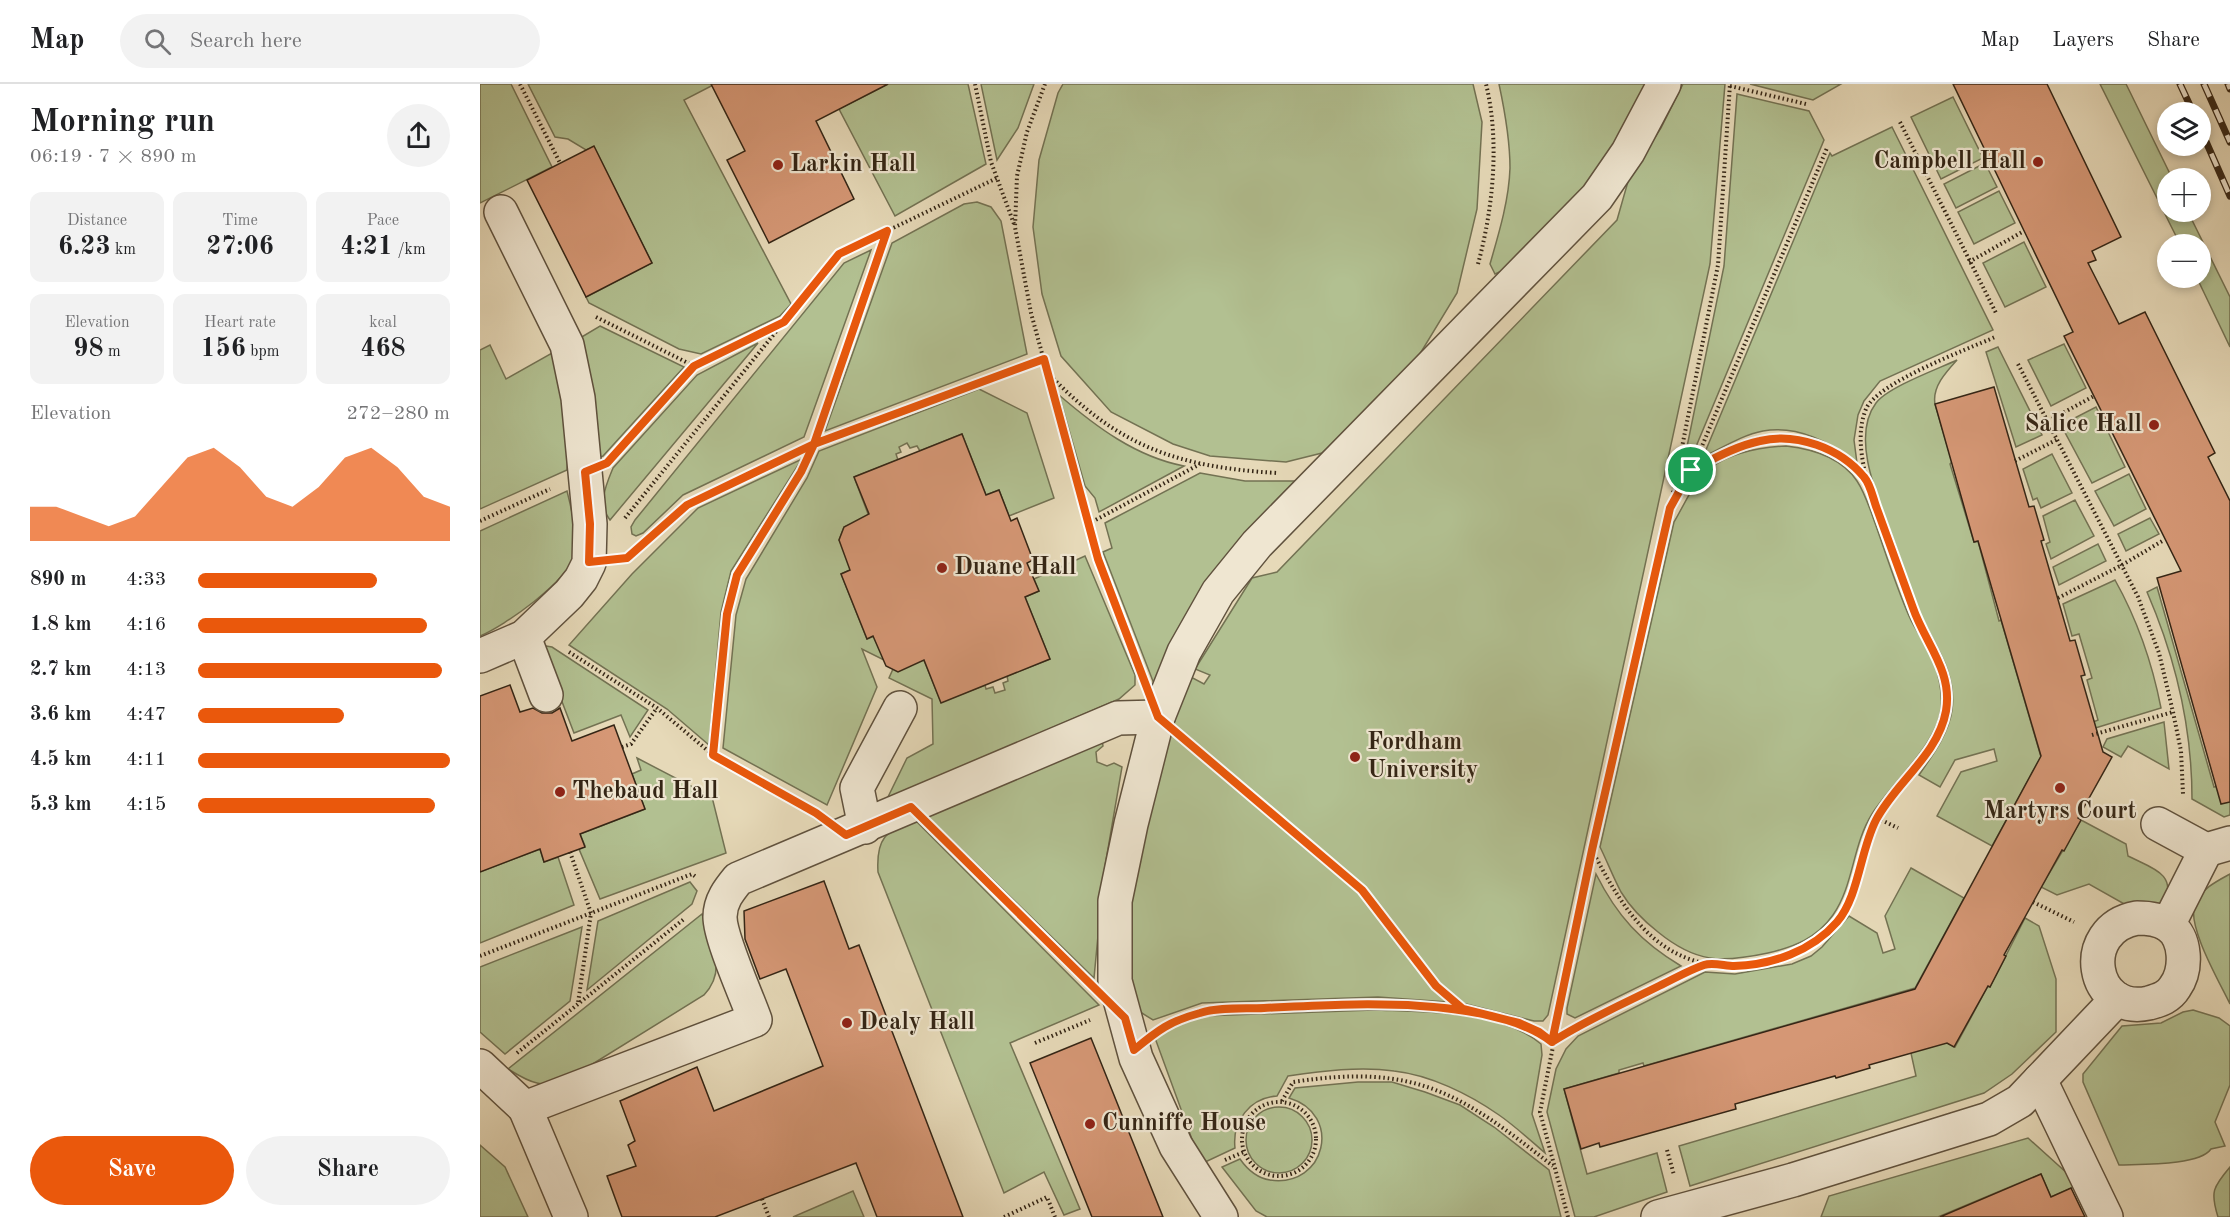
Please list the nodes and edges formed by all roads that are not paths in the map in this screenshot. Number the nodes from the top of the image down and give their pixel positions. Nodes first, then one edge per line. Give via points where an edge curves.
1 (1664, 84) edge
2 (501, 212) dead end
3 (528, 633) junction
4 (480, 656) edge
5 (546, 695) dead end
6 (900, 708) dead end
7 (1158, 717) junction
8 (2158, 824) dead end
9 (855, 831) junction
10 (2218, 847) edge
11 (2168, 925) junction
12 (2117, 999) junction
13 (485, 1071) edge
14 (2040, 1080) junction
15 (525, 1108) junction
16 (572, 1217) edge
17 (1221, 1217) edge
18 (1659, 1217) edge
19 (2106, 1217) edge

1 - 7 lane via 1628,152 1597,197 1257,544 1218,592 1184,652
2 - 3 lane via 567,345 578,398 590,524 589,562 581,579
3 - 4 lane
3 - 5 lane
6 - 9 lane via 857,788
7 - 9 lane via 1118,718
7 - 17 lane via 1115,901 1115,981 1134,1050 1176,1146
8 - 10 lane
9 - 15 lane via 738,879 726,894 720,917 755,1020
10 - 11 lane
11 - 12 lane via 2182,948 2184,962 2174,990 2162,1000 2139,1005
11 - 12 lane via 2137,918 2115,926 2104,937 2097,956 2098,971 2106,989
12 - 14 lane
13 - 15 lane
14 - 18 lane via 2020,1101 1989,1119
14 - 19 lane
15 - 16 lane

